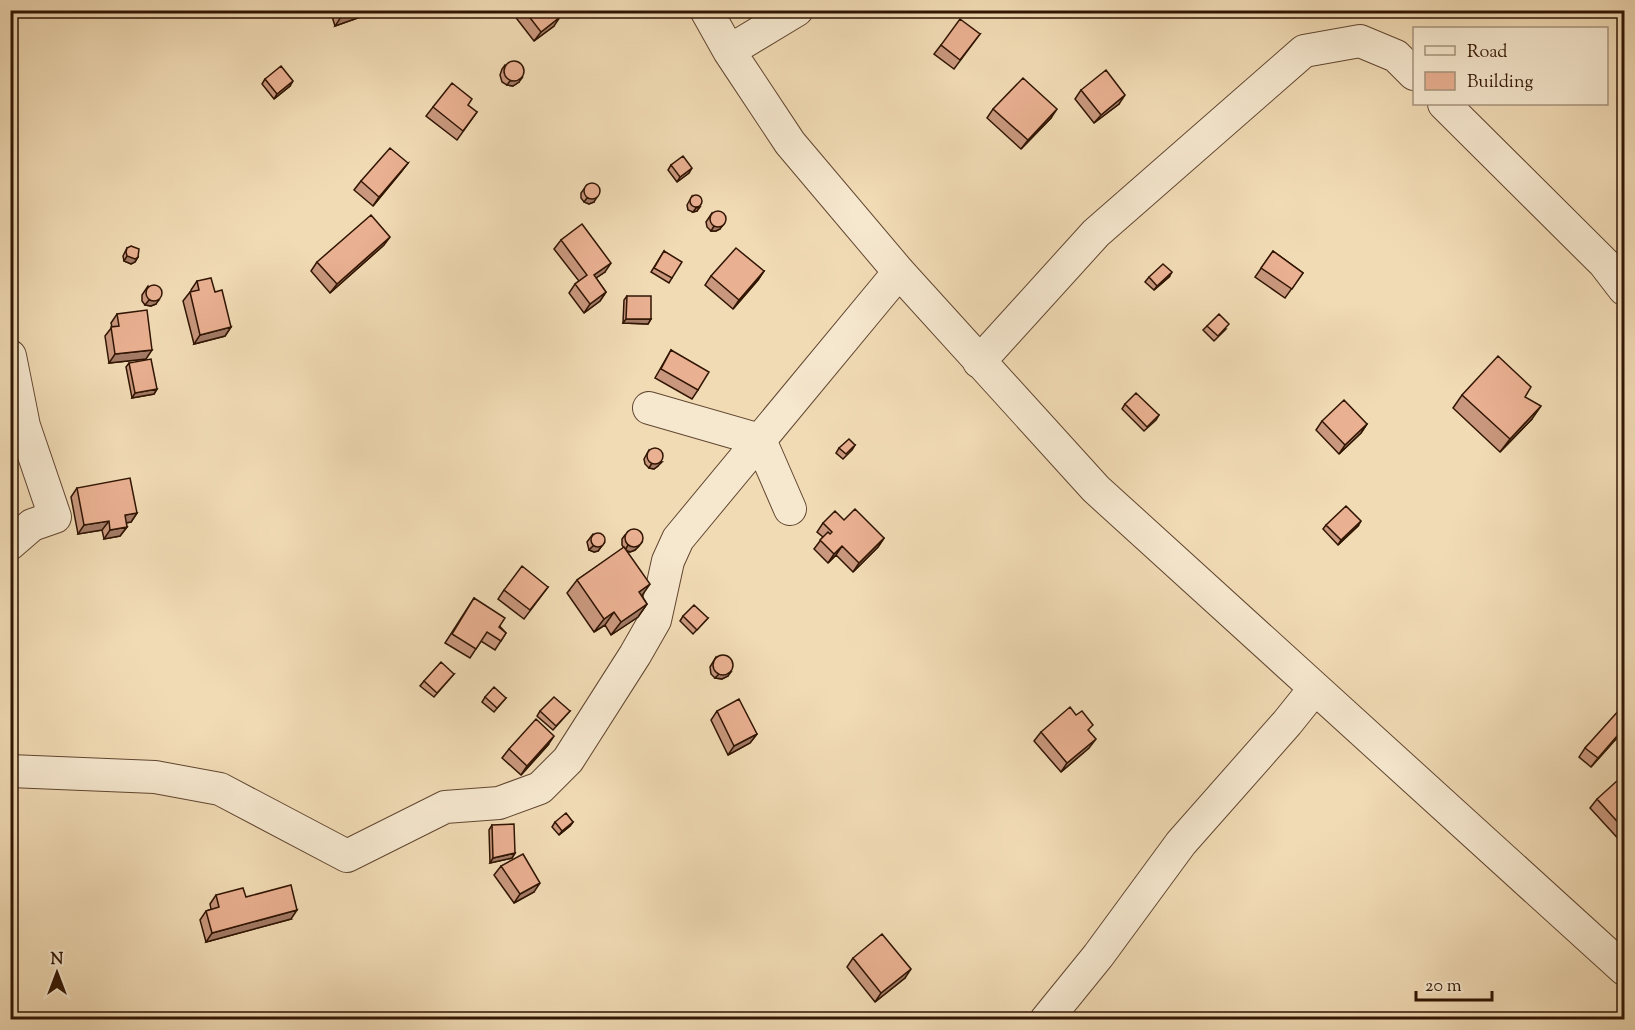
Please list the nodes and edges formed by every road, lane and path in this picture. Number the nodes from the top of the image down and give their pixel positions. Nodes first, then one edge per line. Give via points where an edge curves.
1 (706, 10) edge
2 (797, 10) edge
3 (729, 51) junction
4 (1413, 73) edge
5 (1445, 105) edge
6 (899, 272) junction
7 (1624, 289) edge
8 (10, 356) edge
9 (979, 362) junction
10 (650, 408) dead end
11 (760, 440) junction
12 (790, 509) dead end
13 (10, 544) edge
14 (1314, 688) junction
15 (10, 771) edge
16 (1624, 969) edge
17 (1046, 1020) edge

1 - 3 street
2 - 3 street
3 - 6 street via 790,143
4 - 9 street via 1396,56 1360,41 1304,51 1096,233
5 - 7 street via 1604,263
6 - 9 street
6 - 11 street
8 - 13 street via 24,426 55,517 32,525
9 - 14 street via 1096,489
10 - 11 street
11 - 12 street
11 - 15 street via 678,539 668,561 654,620 636,656 568,760 540,788 500,803 445,807 347,856 220,789 155,777
14 - 16 street
14 - 17 street via 1181,843

